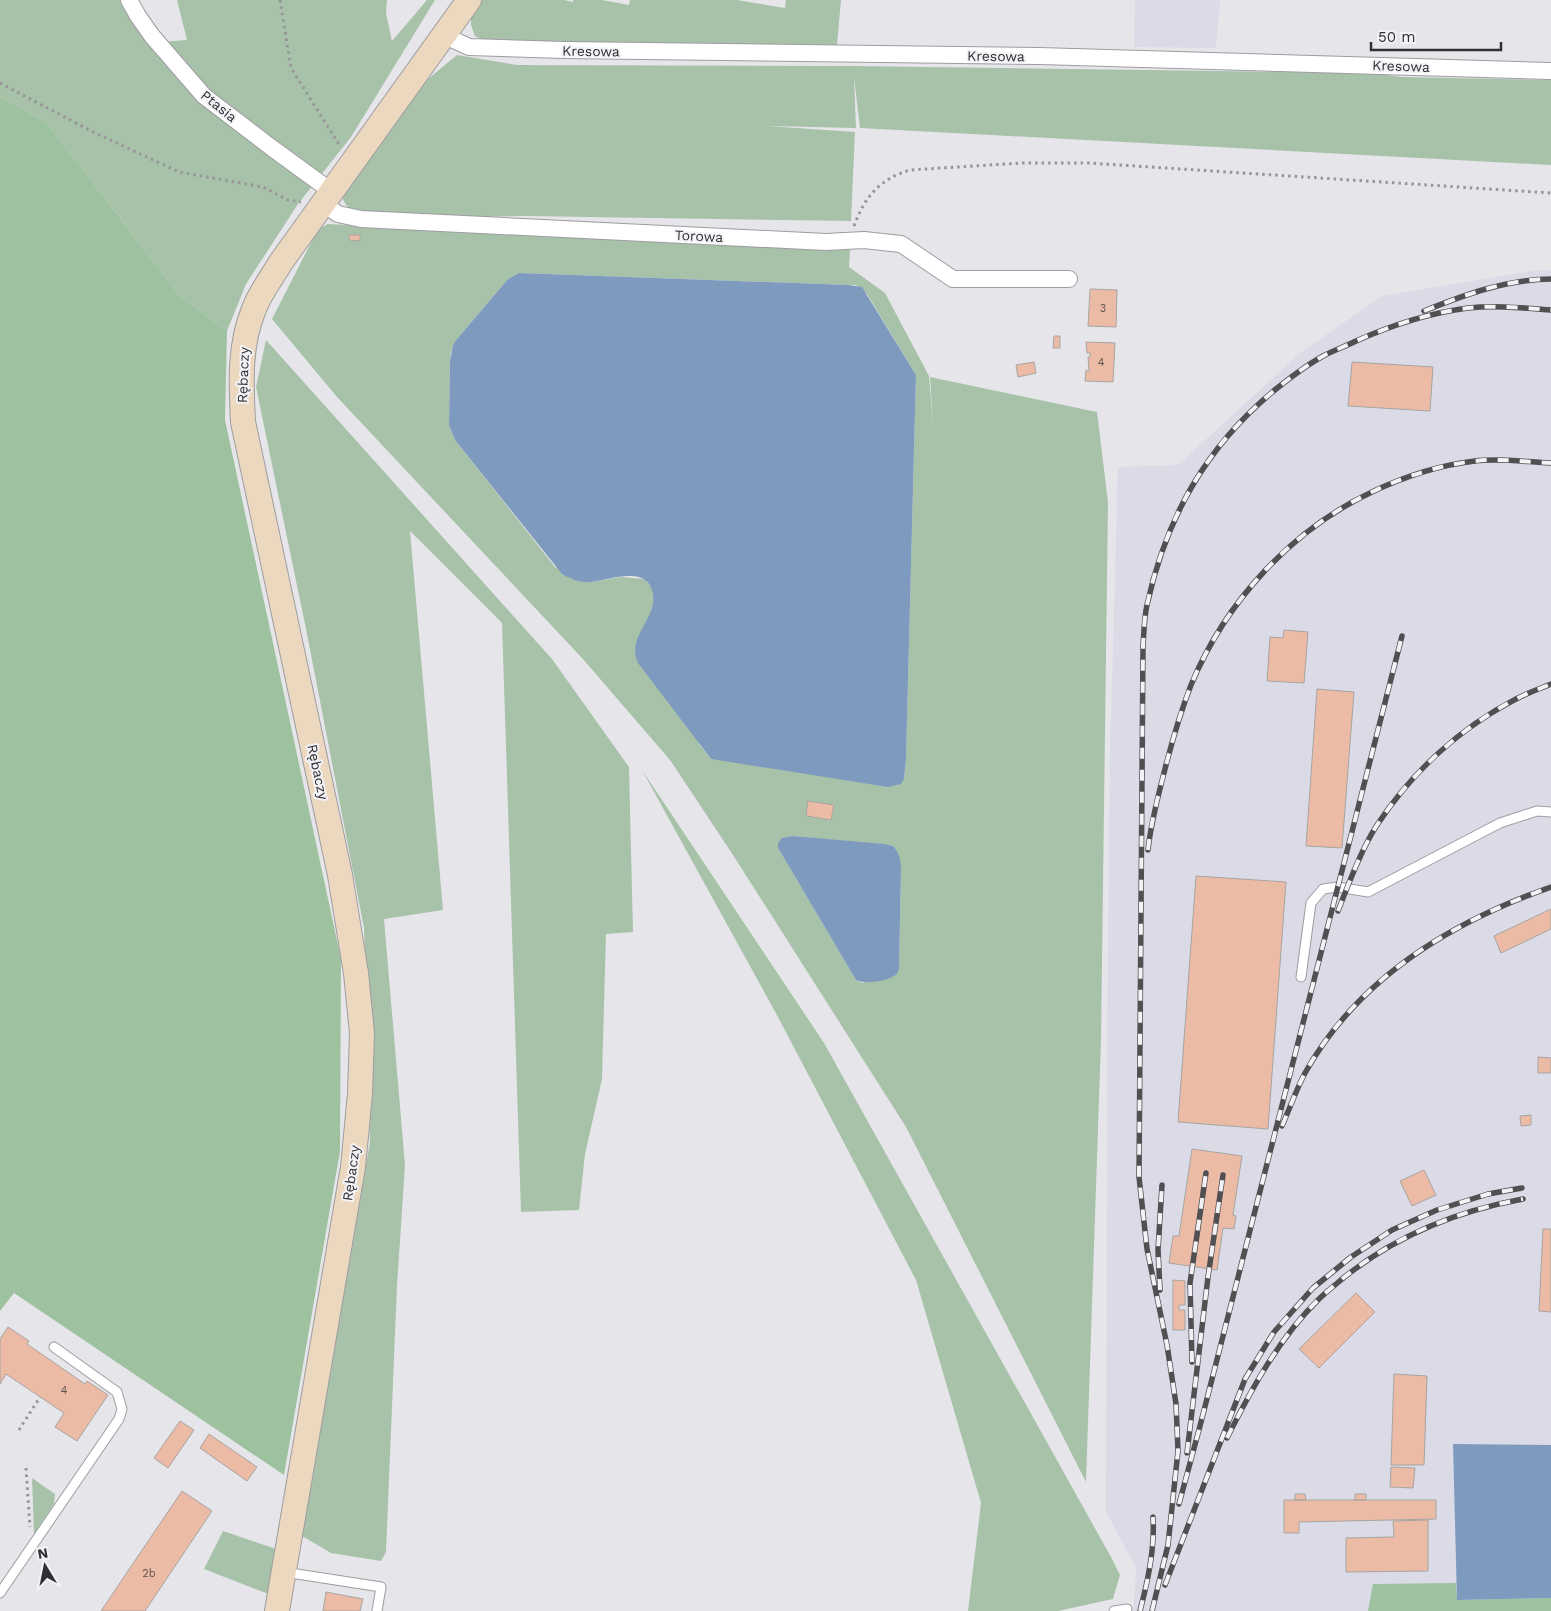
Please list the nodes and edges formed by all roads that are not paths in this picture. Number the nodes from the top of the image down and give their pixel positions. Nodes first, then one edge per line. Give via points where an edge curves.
1 (129, 0) edge
2 (469, 0) edge
3 (443, 35) junction
4 (1551, 71) edge
5 (321, 199) junction
6 (1068, 279) dead end
7 (1551, 812) edge
8 (1301, 977) dead end
9 (54, 1347) dead end
10 (284, 1572) junction
11 (0, 1593) edge
12 (1127, 1609) dead end
13 (277, 1611) edge
14 (377, 1611) edge
15 (1114, 1611) edge

1 - 5 street, Ptasia via 152,36 204,96 272,148
2 - 3 street, Rębaczy
3 - 4 street, Kresowa via 479,48 1039,56
3 - 5 street, Rębaczy via 351,163
5 - 6 street, Torowa via 338,214 361,220 826,242 864,240 901,244 953,279
5 - 10 street, Rębaczy via 254,308 243,345 241,383 243,422 340,875 362,1033 353,1167
7 - 8 lane via 1537,811 1500,823 1368,892 1338,887 1323,889 1310,903
9 - 11 lane via 117,1392 122,1409 119,1419
10 - 13 street, Rębaczy
10 - 14 lane via 381,1587
12 - 15 lane

